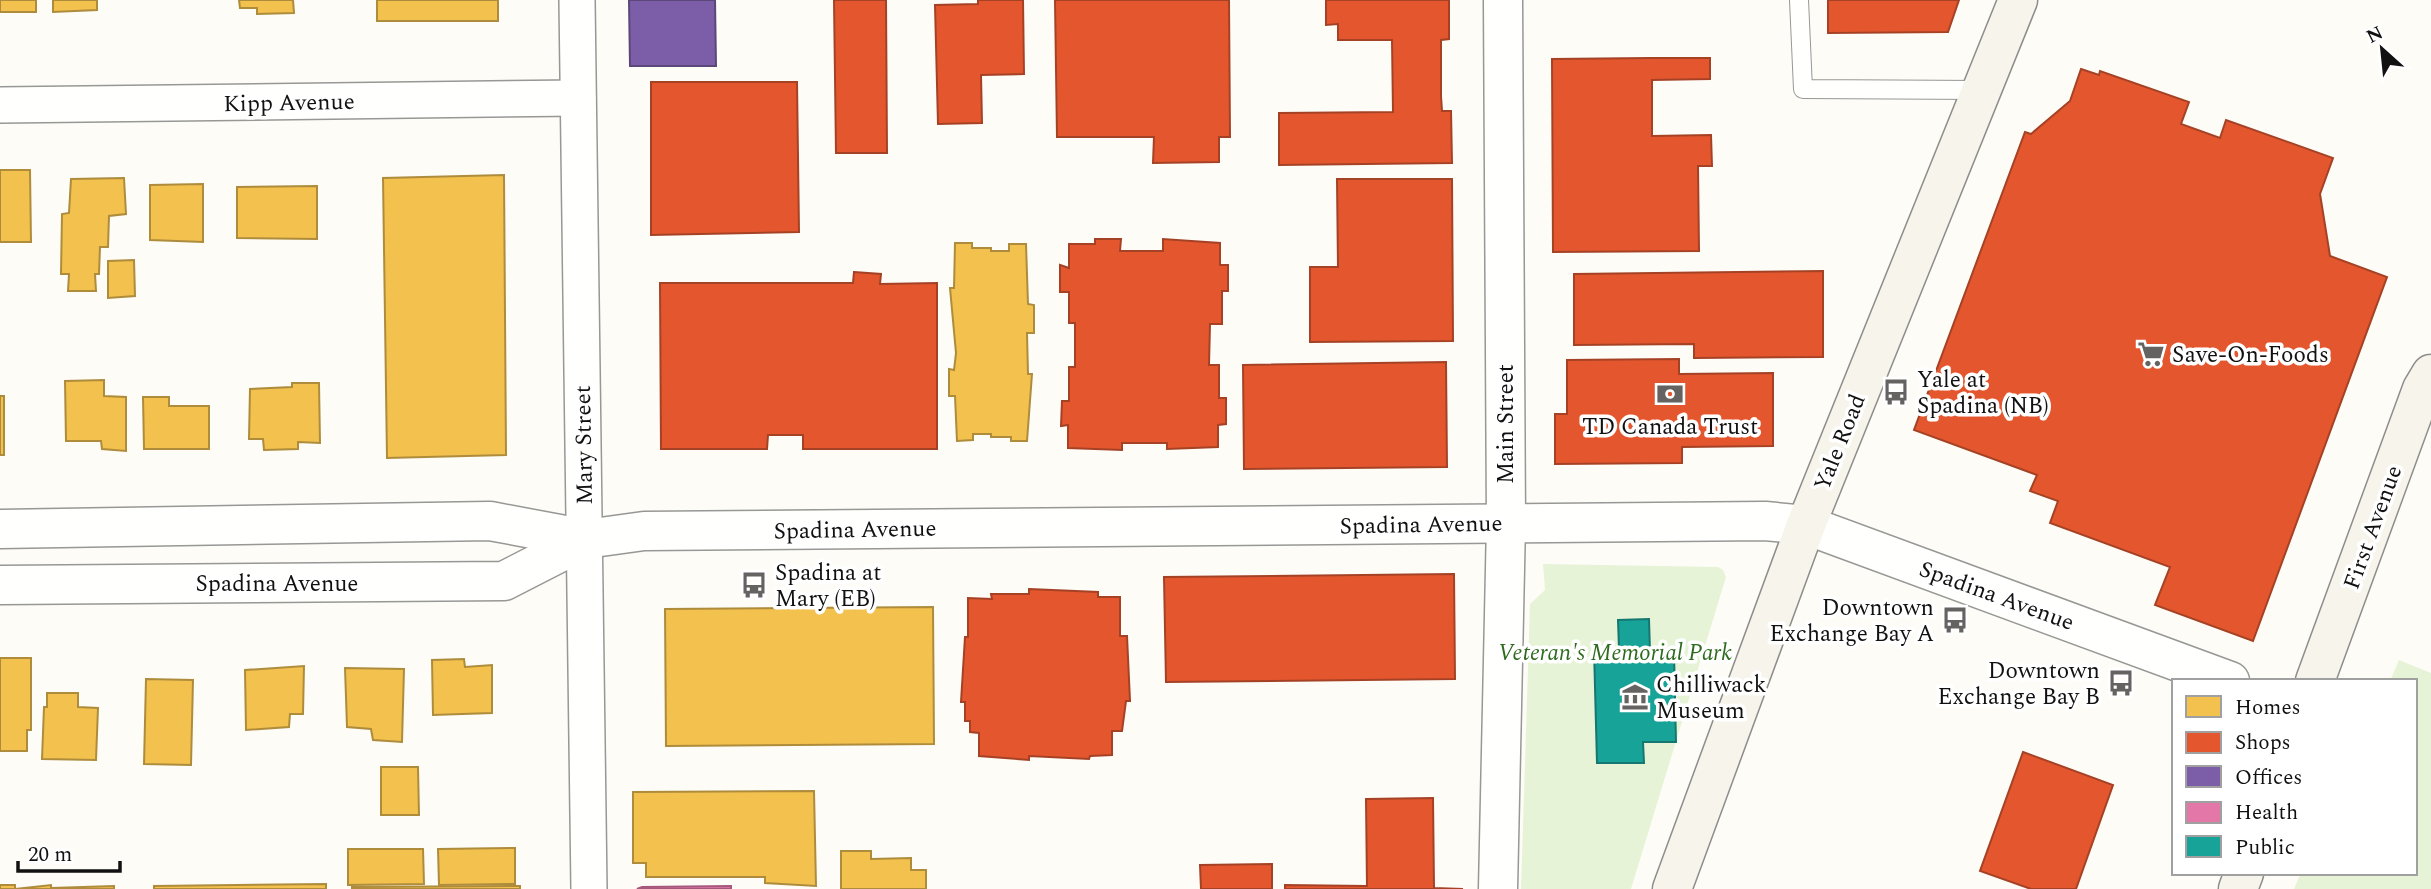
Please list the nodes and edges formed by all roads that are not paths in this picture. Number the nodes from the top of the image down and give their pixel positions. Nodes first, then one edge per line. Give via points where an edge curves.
1 (577, 0) edge
2 (1503, 0) edge
3 (1800, 0) edge
4 (2018, 0) edge
5 (1981, 90) junction
6 (578, 98) junction
7 (0, 105) edge
8 (2431, 374) edge
9 (1506, 523) junction
10 (1806, 525) junction
11 (0, 530) edge
12 (586, 539) junction
13 (0, 585) edge
14 (2225, 679) edge
15 (2316, 679) edge
16 (589, 889) edge
17 (1498, 889) edge
18 (1672, 889) edge

1 - 6 street, Mary Street
2 - 9 street, Main Street
3 - 5 lane via 1803,89
4 - 5 main road, Yale Road
5 - 10 main road, Yale Road
6 - 7 street, Kipp Avenue
6 - 12 street, Mary Street
8 - 15 main road, First Avenue
9 - 10 street, Spadina Avenue via 1765,521
9 - 12 street, Spadina Avenue via 643,531
9 - 17 street, Main Street
10 - 14 street, Spadina Avenue
10 - 18 main road, Yale Road
11 - 12 street, Spadina Avenue via 490,521
12 - 13 street, Spadina Avenue via 504,581
12 - 16 street, Mary Street

